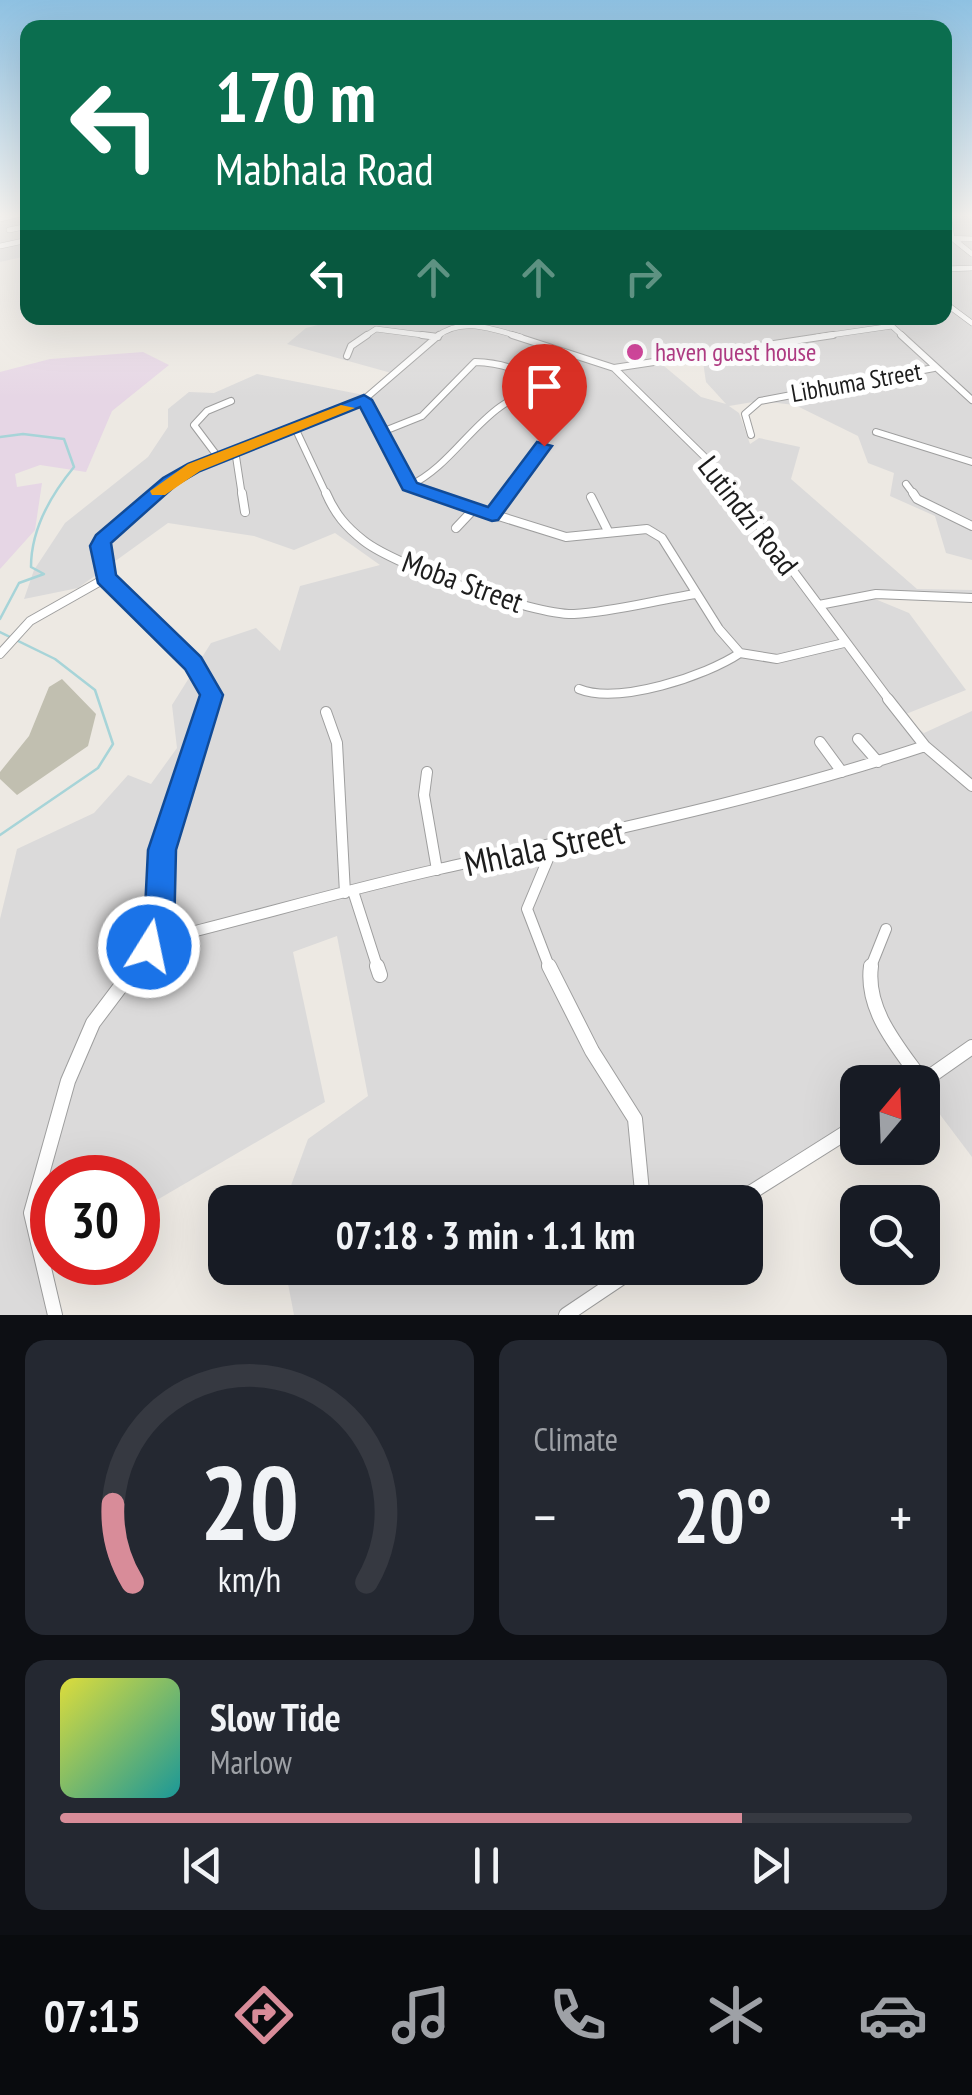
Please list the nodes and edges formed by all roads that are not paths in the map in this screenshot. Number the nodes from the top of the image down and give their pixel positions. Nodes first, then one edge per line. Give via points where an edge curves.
1 (952, 308) edge
2 (972, 324) edge
3 (456, 325) edge
4 (480, 325) edge
5 (892, 326) joint
6 (438, 337) junction
7 (347, 356) dead end
8 (614, 368) junction
9 (934, 368) junction
10 (548, 389) junction
11 (970, 396) edge
12 (364, 400) junction
13 (231, 401) dead end
14 (296, 430) junction
15 (382, 432) junction
16 (876, 432) dead end
17 (751, 435) dead end
18 (235, 450) junction
19 (218, 457) junction
20 (972, 462) edge
21 (906, 484) dead end
22 (410, 486) junction
23 (591, 497) dead end
24 (474, 510) junction
25 (246, 512) dead end
26 (492, 515) junction
27 (972, 526) edge
28 (456, 528) dead end
29 (608, 532) junction
30 (106, 578) junction
31 (696, 594) junction
32 (972, 598) edge
33 (819, 605) junction
34 (844, 642) junction
35 (740, 653) junction
36 (0, 654) edge
37 (579, 690) dead end
38 (326, 712) dead end
39 (858, 739) dead end
40 (820, 742) dead end
41 (926, 746) junction
42 (878, 762) junction
43 (427, 772) dead end
44 (842, 772) junction
45 (972, 786) edge
46 (553, 847) junction
47 (436, 870) junction
48 (349, 892) junction
49 (886, 929) dead end
50 (159, 935) junction
51 (380, 975) dead end
52 (972, 1048) edge
53 (912, 1065) edge
54 (940, 1070) edge
55 (840, 1136) edge
56 (641, 1185) edge
57 (763, 1185) edge
58 (611, 1285) edge
59 (55, 1315) edge
60 (566, 1315) edge

1 - 2 street
3 - 6 street
4 - 8 street, Lutindzi Road
5 - 8 street
5 - 9 street
6 - 7 street via 376,329
6 - 12 street
8 - 33 street, Lutindzi Road via 719,470
9 - 11 street
9 - 17 street, Libhuma Street via 760,401 745,414
10 - 15 street via 524,370 475,362 413,424
10 - 22 street via 503,399 430,480
10 - 26 street via 568,414
12 - 14 street
12 - 15 street
13 - 19 street via 194,425
14 - 18 street
14 - 31 street, Moba Street via 336,516 366,542 416,568 527,606 572,614
15 - 22 street
16 - 20 street
18 - 19 street
18 - 25 street
19 - 30 street via 170,482 103,540
21 - 27 street via 918,498
22 - 24 street
23 - 29 street
24 - 26 street
24 - 28 street
26 - 29 street via 566,536
29 - 31 street via 647,528 662,538
30 - 36 street via 30,621
30 - 50 street via 193,663 212,695 162,850
31 - 35 street
32 - 33 street via 876,594
33 - 34 street, Lutindzi Road
34 - 35 street via 778,659
34 - 41 street, Lutindzi Road
35 - 37 street via 699,674 594,695
38 - 48 street via 337,742
39 - 42 street
40 - 44 street
41 - 42 street, Mhlala Street
41 - 45 street, Lutindzi Road
42 - 44 street, Mhlala Street
43 - 47 street via 424,795
44 - 46 street, Mhlala Street
46 - 47 street, Mhlala Street
46 - 56 street via 527,909 566,1001 635,1119
47 - 48 street, Mhlala Street
48 - 50 street, Mhlala Street
48 - 51 street
49 - 53 street via 872,950 869,996
50 - 59 street via 92,1023 68,1081 31,1213
52 - 54 street
55 - 57 street
58 - 60 street

